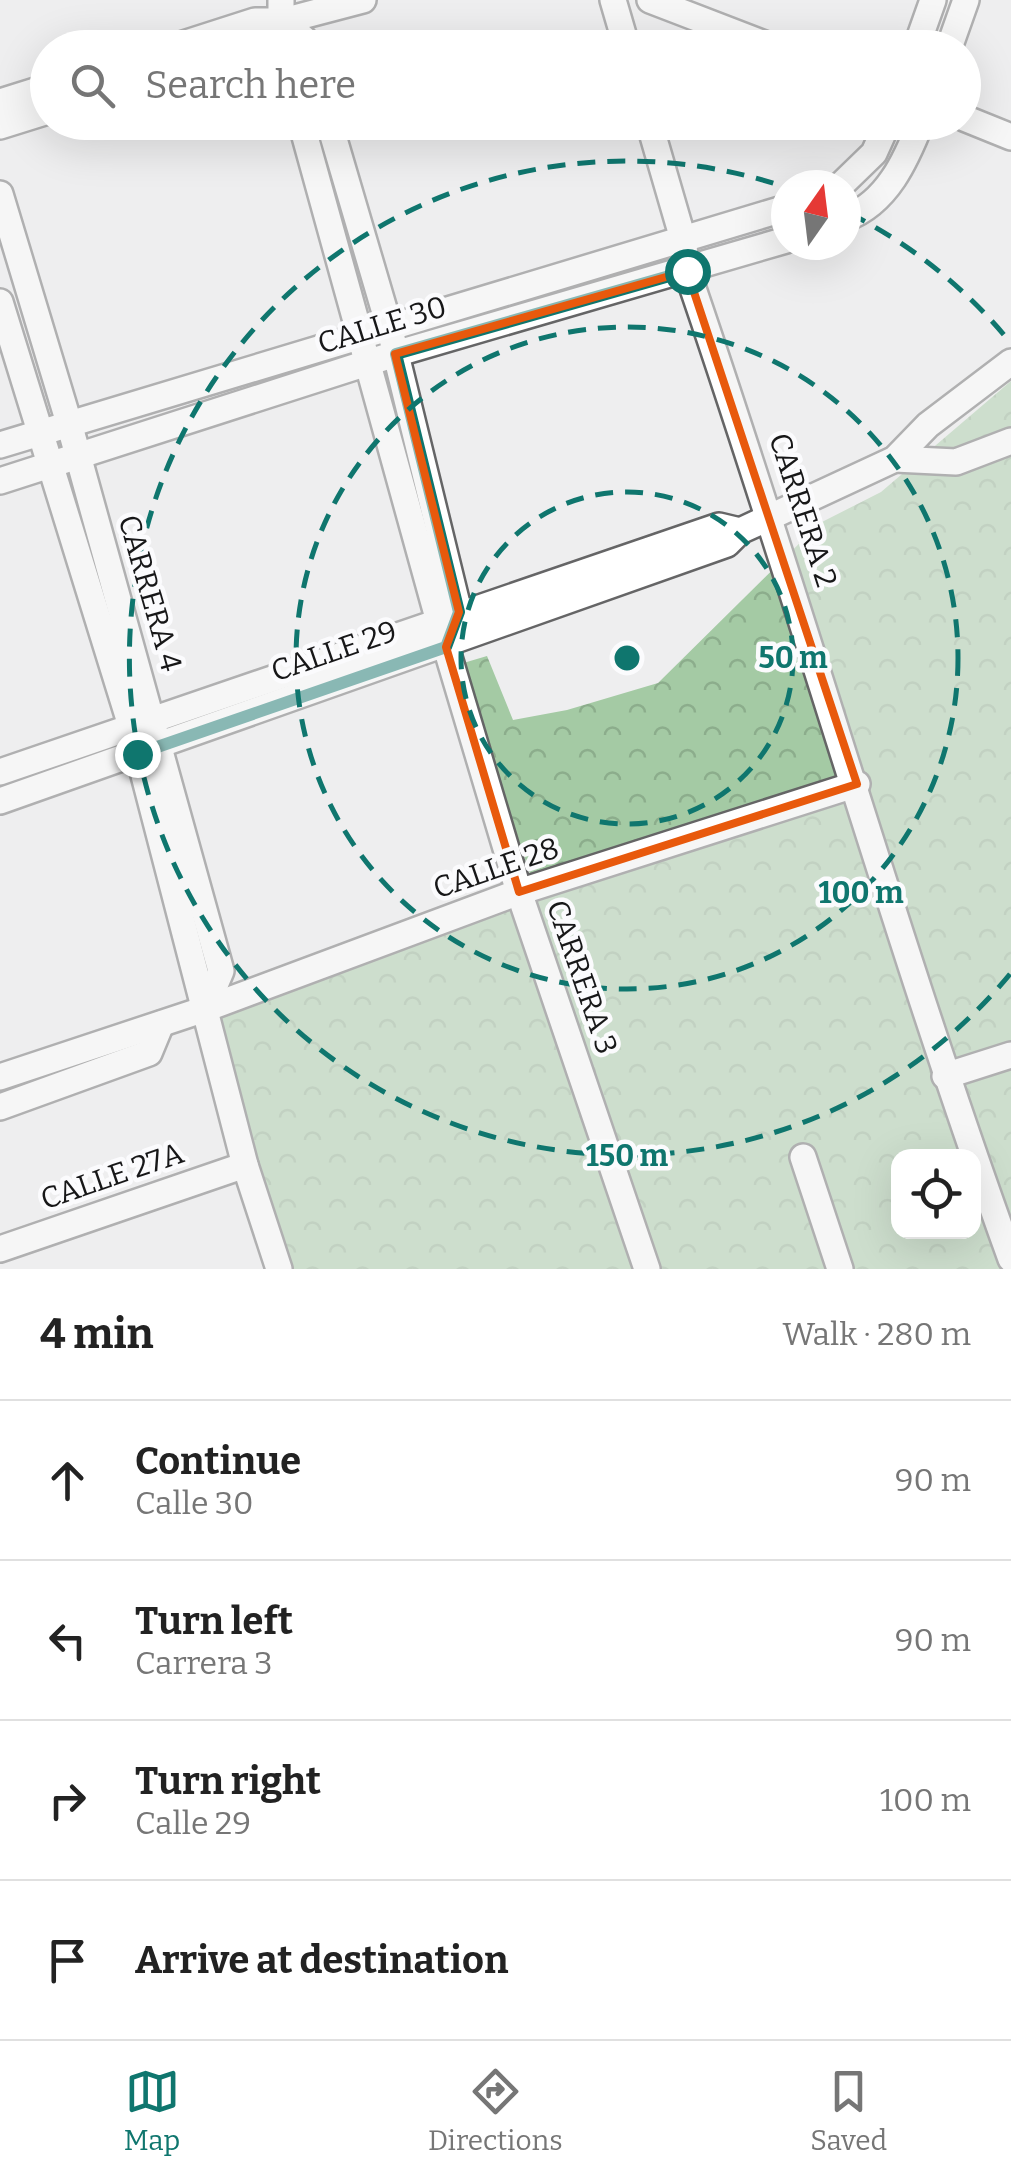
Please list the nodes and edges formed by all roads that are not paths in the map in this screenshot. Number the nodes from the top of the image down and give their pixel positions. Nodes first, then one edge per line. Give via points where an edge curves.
1 (363, 0) edge
2 (612, 0) edge
3 (650, 0) edge
4 (933, 0) edge
5 (966, 0) edge
6 (282, 23) edge
7 (227, 30) edge
8 (621, 30) edge
9 (728, 30) edge
10 (922, 30) edge
11 (955, 30) edge
12 (30, 93) edge
13 (0, 102) edge
14 (30, 117) edge
15 (981, 125) edge
16 (0, 126) edge
17 (1011, 137) edge
18 (306, 140) edge
19 (334, 140) edge
20 (653, 140) edge
21 (880, 140) edge
22 (913, 140) edge
23 (856, 170) edge
24 (0, 194) edge
25 (861, 208) edge
26 (771, 213) edge
27 (683, 239) junction
28 (771, 245) edge
29 (687, 271) junction
30 (0, 302) edge
31 (389, 326) junction
32 (361, 334) junction
33 (396, 354) junction
34 (368, 362) junction
35 (1011, 362) edge
36 (69, 423) junction
37 (40, 432) junction
38 (1011, 441) edge
39 (0, 444) edge
40 (78, 455) junction
41 (896, 458) junction
42 (50, 464) junction
43 (0, 481) edge
44 (772, 516) junction
45 (740, 531) junction
46 (449, 616) junction
47 (446, 647) junction
48 (146, 738) junction
49 (0, 772) edge
50 (857, 784) junction
51 (0, 802) edge
52 (519, 892) junction
53 (205, 1009) junction
54 (161, 1024) junction
55 (1011, 1055) edge
56 (945, 1076) junction
57 (0, 1077) edge
58 (0, 1106) edge
59 (803, 1157) dead end
60 (245, 1165) junction
61 (0, 1249) edge
62 (1011, 1260) edge
63 (279, 1269) edge
64 (647, 1269) edge
65 (840, 1269) edge

1 - 6 street
2 - 8 street
3 - 9 street
4 - 10 street
5 - 11 street
6 - 7 street via 255,21
12 - 13 street
14 - 16 street
15 - 17 street
18 - 32 street, CARRERA 3
19 - 31 street, CARRERA 3
20 - 27 street, CARRERA 2
21 - 23 street
22 - 25 street via 904,166
24 - 36 street, CARRERA 4
26 - 27 street, CALLE 30
27 - 29 street, CARRERA 2
27 - 31 street, CALLE 30
28 - 29 street, CALLE 30
29 - 33 street, CALLE 30
29 - 44 street, CARRERA 2
30 - 37 street, CARRERA 4
31 - 32 street, CALLE 30
31 - 33 street, CARRERA 3
32 - 34 street, CARRERA 3
32 - 36 street, CALLE 30
33 - 34 street, CALLE 30
33 - 46 street, CARRERA 3
34 - 40 street, CALLE 30
34 - 46 street, CARRERA 3
35 - 41 street, CALLE 29
36 - 37 street, CALLE 30
36 - 40 street, CARRERA 4
37 - 39 street, CALLE 30
37 - 42 street, CARRERA 4
38 - 41 street via 956,462
40 - 42 street, CALLE 30
40 - 48 street, CARRERA 4
41 - 44 street, CALLE 29
42 - 43 street, CALLE 30
42 - 48 street, CARRERA 4
44 - 45 street, CALLE 29
44 - 50 street, CARRERA 2
45 - 46 street, CALLE 29 via 719,526
45 - 47 street, CALLE 29 via 728,544
46 - 47 street, CARRERA 3
46 - 48 street, CALLE 29
47 - 48 street, CALLE 29
47 - 52 street, CARRERA 3
48 - 49 street, CALLE 29
48 - 51 street, CALLE 29
48 - 53 street, CARRERA 4
50 - 52 street, CALLE 28
50 - 56 street, CARRERA 2
52 - 53 street, CALLE 28
52 - 64 street, CARRERA 3
53 - 54 street, CALLE 28
53 - 60 street, CARRERA 4
54 - 57 street, CALLE 28
54 - 58 street via 149,1053
55 - 56 street
56 - 62 street, CARRERA 2
59 - 65 street
60 - 61 street, CALLE 27A
60 - 63 street, CARRERA 4

